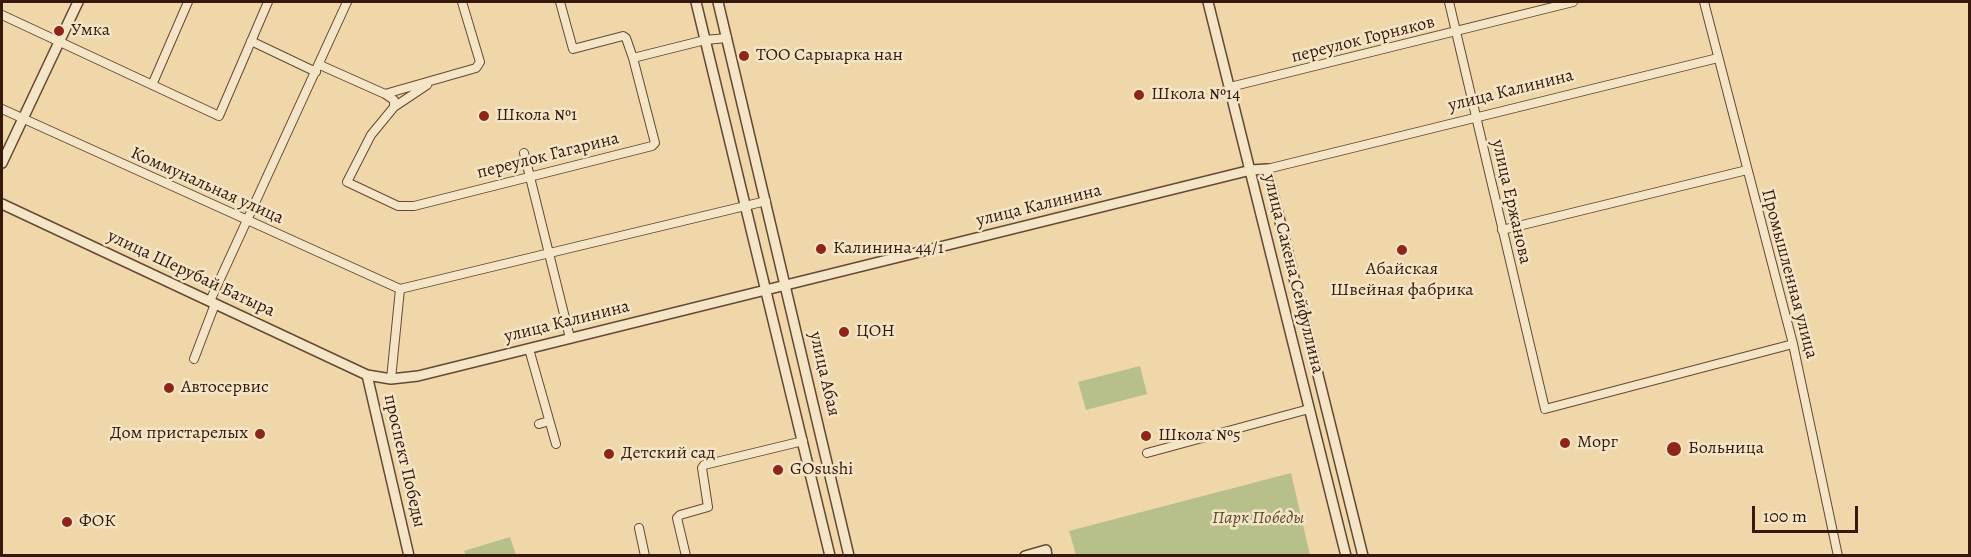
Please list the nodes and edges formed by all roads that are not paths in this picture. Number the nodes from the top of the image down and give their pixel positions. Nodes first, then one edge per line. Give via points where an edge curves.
1 (78, 2) edge
2 (188, 2) edge
3 (268, 2) edge
4 (347, 2) edge
5 (462, 2) edge
6 (560, 2) edge
7 (696, 2) edge
8 (718, 2) edge
9 (1208, 2) edge
10 (1449, 2) edge
11 (1573, 2) edge
12 (1704, 2) edge
13 (2, 15) edge
14 (1456, 32) junction
15 (727, 38) junction
16 (705, 40) junction
17 (58, 41) junction
18 (251, 41) junction
19 (633, 58) junction
20 (1718, 58) junction
21 (318, 68) junction
22 (432, 81) junction
23 (152, 85) junction
24 (1230, 87) junction
25 (385, 94) junction
26 (394, 107) junction
27 (2, 109) edge
28 (1476, 116) junction
29 (22, 119) junction
30 (524, 153) dead end
31 (2, 163) edge
32 (1267, 169) junction
33 (1251, 170) junction
34 (1747, 170) junction
35 (529, 176) junction
36 (766, 201) junction
37 (2, 204) edge
38 (746, 206) junction
39 (248, 220) junction
40 (1502, 230) junction
41 (549, 253) junction
42 (787, 285) junction
43 (400, 290) junction
44 (767, 290) junction
45 (213, 303) junction
46 (570, 338) junction
47 (1793, 344) junction
48 (529, 349) junction
49 (194, 359) dead end
50 (367, 375) junction
51 (391, 379) junction
52 (1309, 409) junction
53 (549, 421) junction
54 (539, 424) dead end
55 (821, 436) junction
56 (802, 441) junction
57 (556, 444) dead end
58 (1147, 453) dead end
59 (639, 528) dead end
60 (1360, 543) junction
61 (1345, 552) edge
62 (409, 555) edge
63 (645, 555) edge
64 (686, 555) edge
65 (830, 555) edge
66 (849, 555) edge
67 (1025, 555) edge
68 (1047, 555) edge
69 (1363, 555) edge
70 (1838, 555) edge

1 - 17 street
2 - 23 street
3 - 18 street
4 - 21 street
5 - 22 street via 479,66
6 - 19 street via 573,49 625,36
7 - 16 street, улица Абая
8 - 15 street, улица Абая
9 - 24 street, улица Сакена Сейфуллина
10 - 14 street, улица Ержанова
11 - 14 street, переулок Горняков
12 - 20 street, Промышленная улица
13 - 17 street
14 - 24 street, переулок Горняков
14 - 28 street, улица Ержанова
15 - 16 street
15 - 36 street, улица Абая
16 - 19 street
16 - 38 street, улица Абая
17 - 23 street
17 - 29 street
18 - 21 street
18 - 23 street via 219,116
19 - 35 street, переулок Гагарина via 654,144
20 - 28 street, улица Калинина
20 - 34 street, Промышленная улица
21 - 25 street
21 - 39 street
22 - 25 street
22 - 26 street
24 - 33 street, улица Сакена Сейфуллина
25 - 26 street via 394,100
26 - 35 street, переулок Гагарина via 371,135 347,182 398,206 414,206
27 - 29 street, Коммунальная улица
28 - 32 street, улица Калинина
28 - 40 street, улица Ержанова
29 - 31 street
29 - 39 street, Коммунальная улица
30 - 35 street
32 - 33 street, улица Калинина
32 - 60 street, улица Сакена Сейфуллина
33 - 42 street, улица Калинина
33 - 52 street, улица Сакена Сейфуллина
34 - 40 street
34 - 47 street, Промышленная улица
35 - 41 street
36 - 38 street
36 - 42 street, улица Абая
37 - 45 street, улица Шерубай Батыра
38 - 41 street
38 - 44 street, улица Абая
39 - 43 street, Коммунальная улица
39 - 45 street
40 - 47 street, улица Ержанова via 1545,409
41 - 43 street
41 - 46 street
42 - 44 street, улица Калинина
42 - 55 street, улица Абая
43 - 51 street
44 - 46 street, улица Калинина
44 - 56 street, улица Абая
45 - 49 street
45 - 50 street, улица Шерубай Батыра
46 - 48 street, улица Калинина
47 - 70 street, Промышленная улица
48 - 51 street, улица Калинина
48 - 53 street
50 - 51 street, улица Калинина
50 - 62 street, проспект Победы
52 - 58 street
52 - 61 street, улица Сакена Сейфуллина
53 - 54 street
53 - 57 street
55 - 56 street, улица Абая
55 - 66 street
56 - 64 street via 704,465 708,507 677,518
56 - 65 street
59 - 63 street
60 - 61 street
60 - 69 street, улица Сакена Сейфуллина
67 - 68 street via 1046,550

